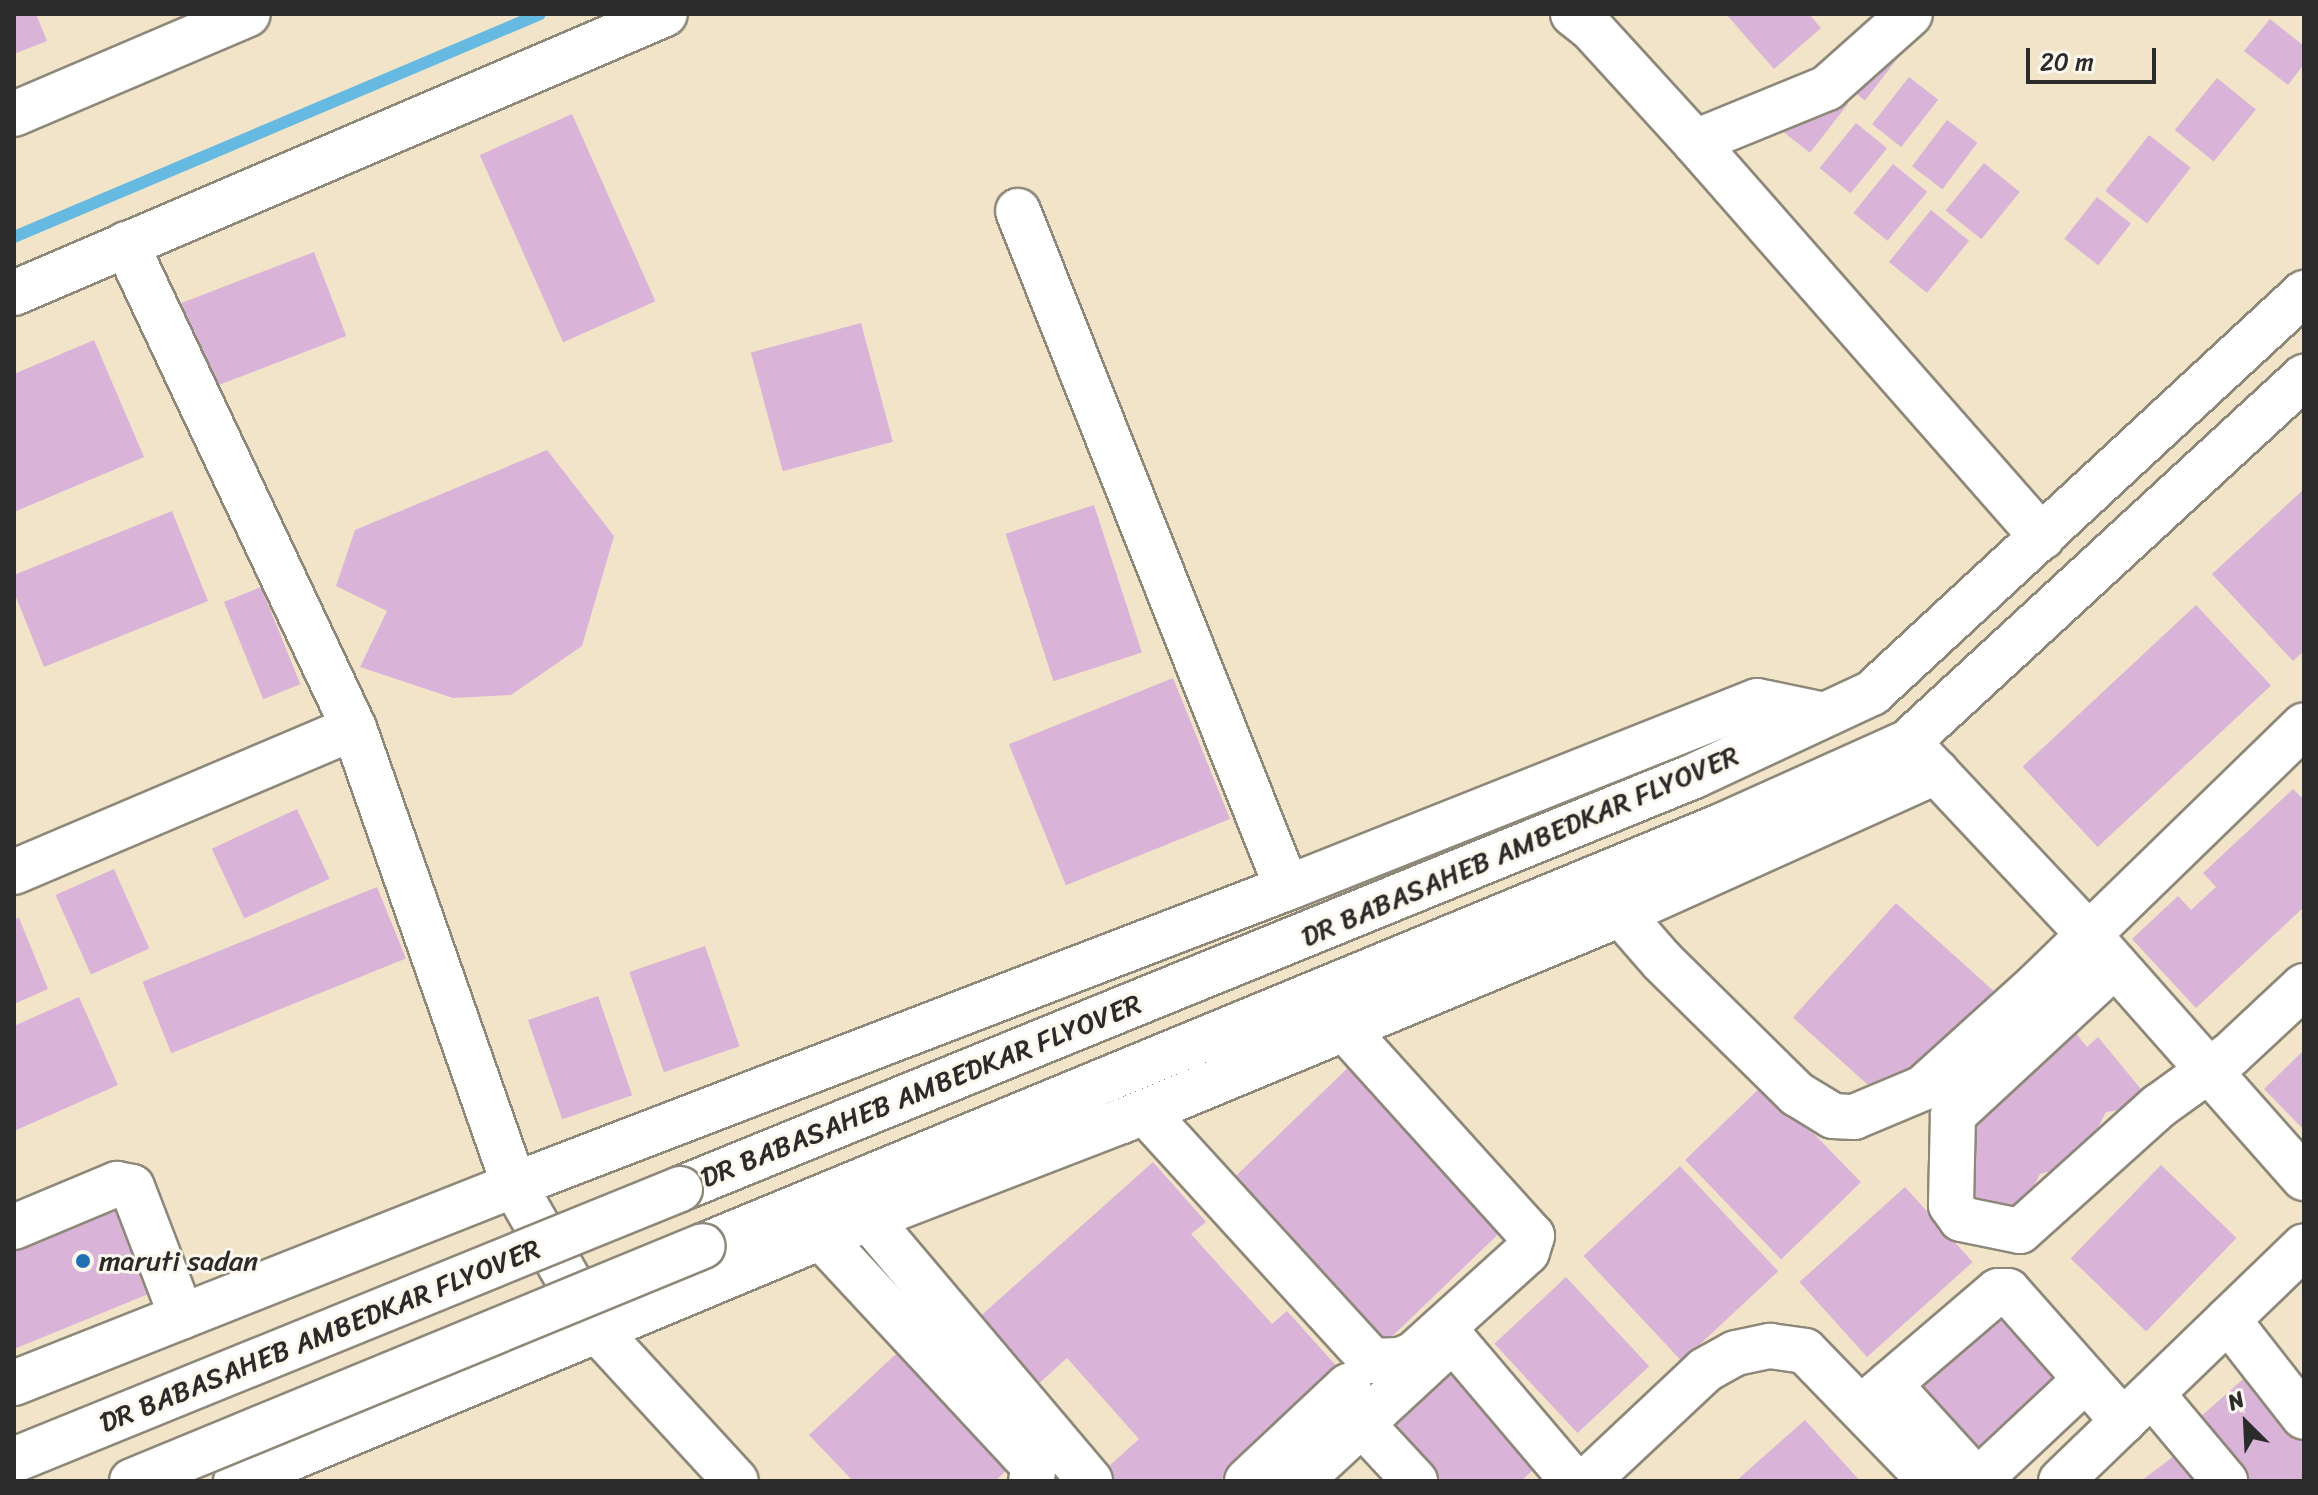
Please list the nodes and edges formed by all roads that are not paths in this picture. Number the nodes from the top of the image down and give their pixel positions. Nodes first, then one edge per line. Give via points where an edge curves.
1 (248, 14) edge
2 (665, 14) edge
3 (1573, 14) edge
4 (1910, 14) edge
5 (14, 114) edge
6 (1695, 142) junction
7 (1018, 211) dead end
8 (126, 244) junction
9 (14, 293) edge
10 (2304, 293) edge
11 (2304, 377) edge
12 (2042, 537) junction
13 (1824, 715) junction
14 (2304, 725) edge
15 (354, 728) junction
16 (1922, 757) junction
17 (14, 872) edge
18 (1287, 888) junction
19 (1621, 914) junction
20 (2102, 950) junction
21 (2304, 986) edge
22 (1345, 1029) junction
23 (2208, 1070) junction
24 (1134, 1116) junction
25 (2304, 1178) edge
26 (514, 1185) junction
27 (868, 1218) junction
28 (14, 1227) edge
29 (821, 1237) junction
30 (2304, 1246) edge
31 (182, 1317) junction
32 (2228, 1320) junction
33 (597, 1330) junction
34 (2086, 1379) junction
35 (14, 1383) edge
36 (1350, 1390) junction
37 (1875, 1396) junction
38 (2137, 1408) junction
39 (2304, 1417) edge
40 (14, 1460) edge
41 (132, 1481) edge
42 (236, 1481) edge
43 (736, 1481) edge
44 (1031, 1481) edge
45 (1090, 1481) edge
46 (1247, 1481) edge
47 (1300, 1481) edge
48 (1415, 1481) edge
49 (1573, 1481) edge
50 (1587, 1481) edge
51 (1931, 1481) edge
52 (2061, 1481) edge
53 (2225, 1481) edge

1 - 5 street
2 - 8 street
3 - 6 street
4 - 6 street via 1827,88
6 - 12 street
7 - 18 street
8 - 9 street
8 - 15 street
10 - 12 street, DR BABASAHEB AMBEDKAR FLYOVER
11 - 16 street
12 - 13 street, DR BABASAHEB AMBEDKAR FLYOVER via 1872,693
13 - 18 street via 1757,701
13 - 40 street, DR BABASAHEB AMBEDKAR FLYOVER, bridge via 1694,776
14 - 20 street
15 - 17 street
15 - 26 street
16 - 19 street
16 - 20 street
16 - 41 street, DR BABASAHEB AMBEDKAR FLYOVER, bridge via 1721,826
18 - 26 street
19 - 20 street via 1797,1094 1833,1116 1854,1117 1923,1088
19 - 22 street
20 - 23 street
20 - 23 street via 1953,1115 1951,1205 1961,1219 2020,1231 2159,1106
21 - 23 street
22 - 24 street
22 - 24 street via 1532,1236 1527,1252 1414,1354 1400,1360 1372,1361
23 - 25 street
24 - 27 street
24 - 36 street
26 - 31 street
26 - 33 street
27 - 29 street
27 - 45 street
28 - 31 street via 117,1184 132,1187
29 - 33 street
29 - 44 street via 1034,1466
30 - 32 street
31 - 35 street
32 - 38 street
32 - 39 street
33 - 42 street
33 - 43 street
34 - 37 street via 1986,1473 1971,1474
34 - 37 street via 2008,1291 1998,1291
34 - 38 street
36 - 46 street
36 - 47 street
36 - 48 street
36 - 49 street via 1456,1343
37 - 50 street via 1805,1351 1770,1346 1736,1353 1705,1370
37 - 51 street
38 - 52 street
38 - 53 street

